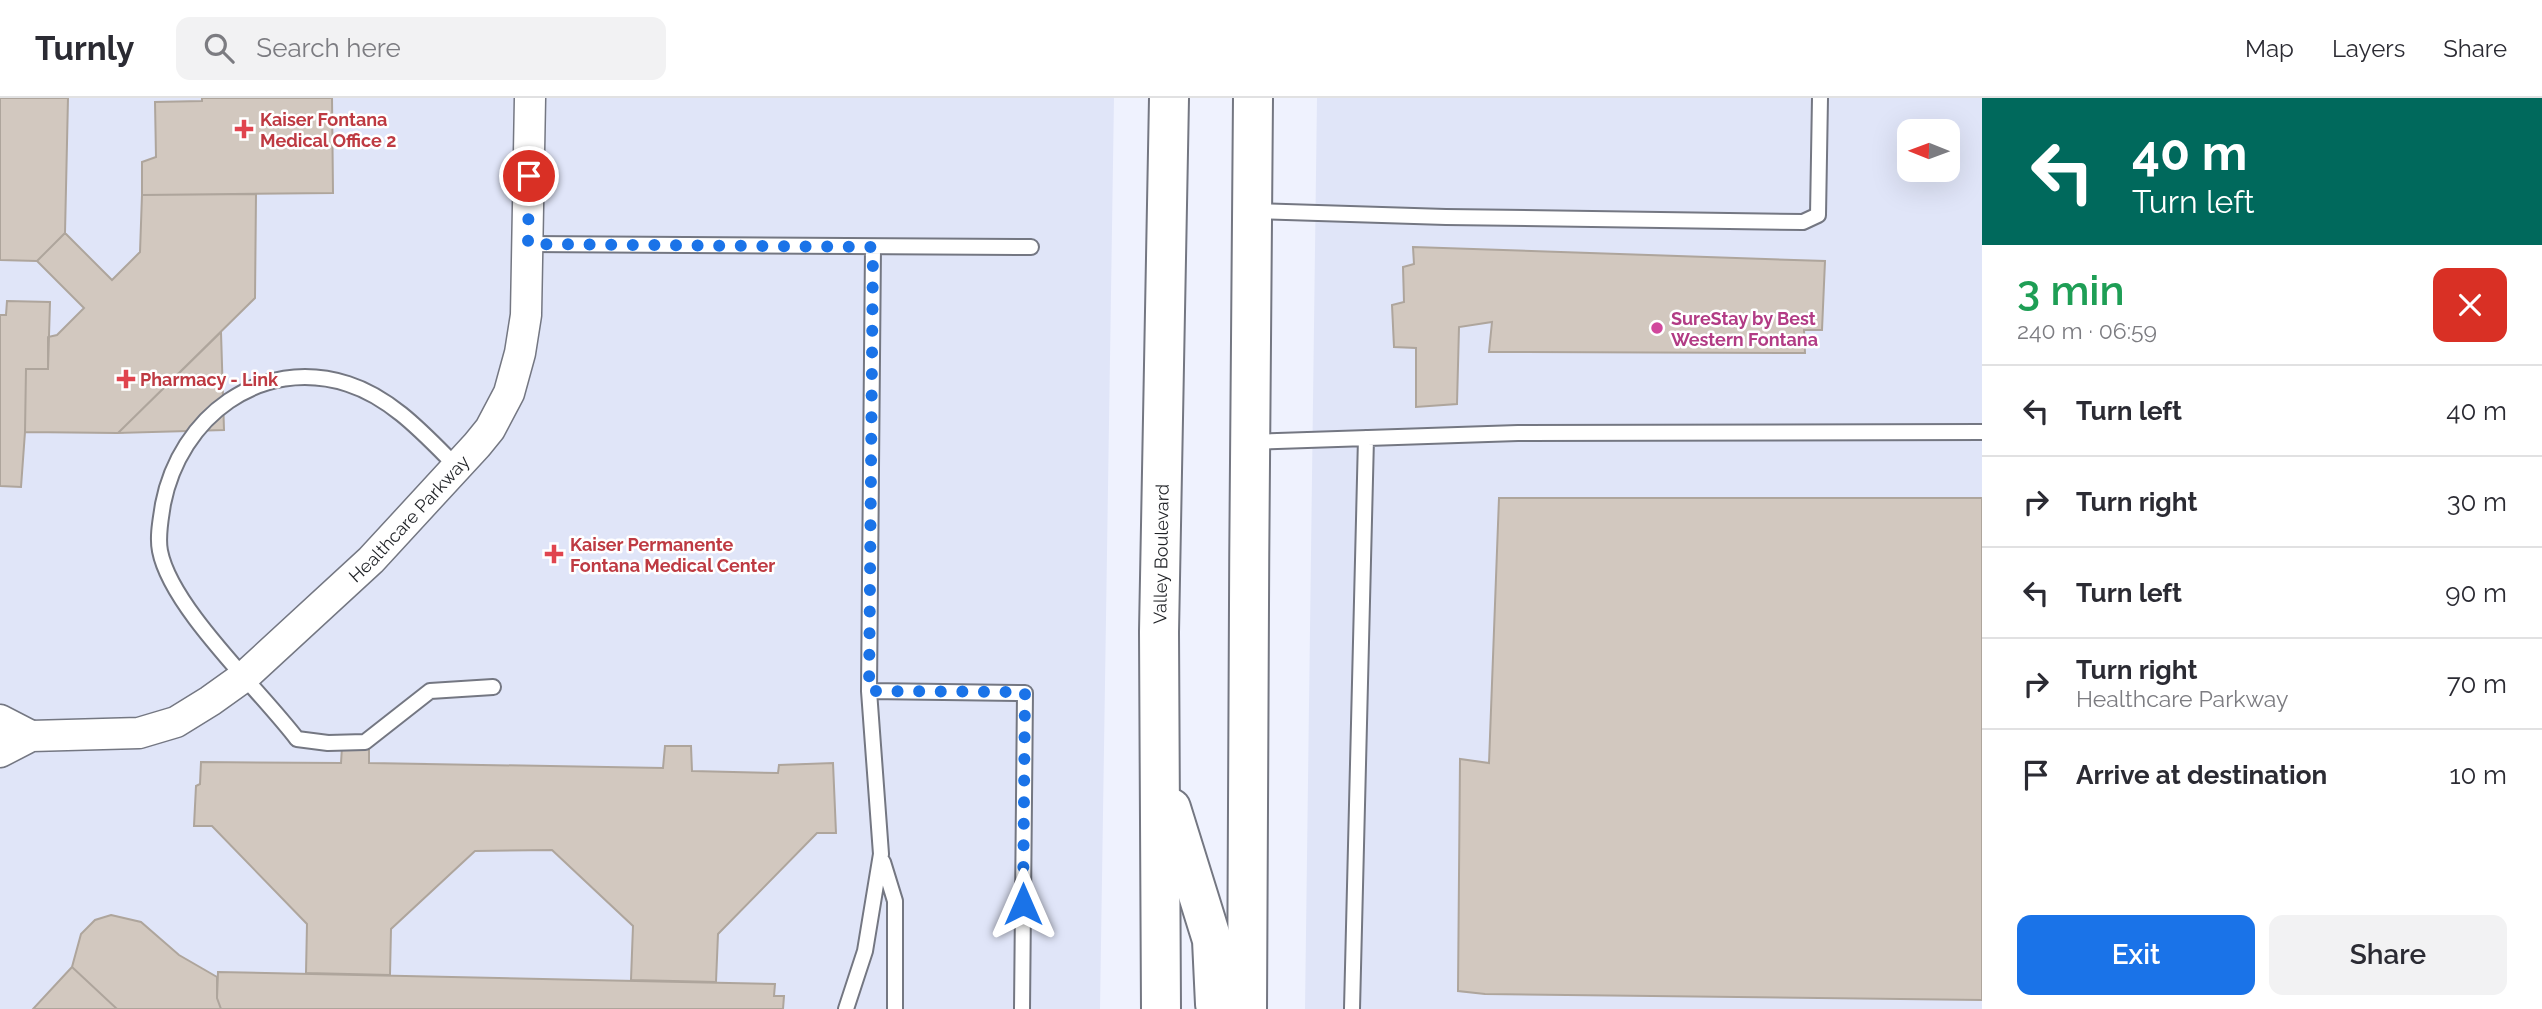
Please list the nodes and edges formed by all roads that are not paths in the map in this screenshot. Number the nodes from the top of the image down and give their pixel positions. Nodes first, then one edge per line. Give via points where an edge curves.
1 (530, 98) edge
2 (1170, 98) edge
3 (1253, 98) edge
4 (1820, 98) edge
5 (1251, 211) junction
6 (528, 244) junction
7 (873, 247) junction
8 (1031, 247) dead end
9 (1982, 432) edge
10 (1366, 438) junction
11 (1250, 442) junction
12 (457, 467) junction
13 (245, 676) junction
14 (493, 687) dead end
15 (869, 691) junction
16 (0, 720) edge
17 (31, 736) junction
18 (0, 752) edge
19 (1159, 773) junction
20 (880, 854) junction
21 (846, 1009) edge
22 (895, 1009) edge
23 (1022, 1009) edge
24 (1161, 1009) edge
25 (1219, 1009) edge
26 (1247, 1009) edge
27 (1352, 1009) edge

1 - 6 street, Healthcare Parkway
2 - 19 main road, Valley Boulevard
3 - 5 main road
4 - 5 lane via 1818,215 1803,222
5 - 11 main road
6 - 7 lane
6 - 12 street, Healthcare Parkway via 526,315 509,393 490,429
7 - 8 lane
7 - 15 lane
9 - 10 lane
10 - 11 lane
10 - 27 lane
11 - 26 main road
12 - 13 street, Healthcare Parkway via 371,560
12 - 13 lane via 376,394 318,377 257,387 204,421 181,451 168,481 160,551 176,590
13 - 14 lane via 297,739 328,743 365,742 430,691
13 - 17 street, Healthcare Parkway via 176,722 139,733
15 - 20 lane
15 - 23 lane via 1025,692
16 - 17 street, Healthcare Parkway
17 - 18 street, Healthcare Parkway
19 - 24 main road, Valley Boulevard
19 - 25 main road via 1212,940
20 - 21 lane via 866,951
20 - 22 lane via 895,901

